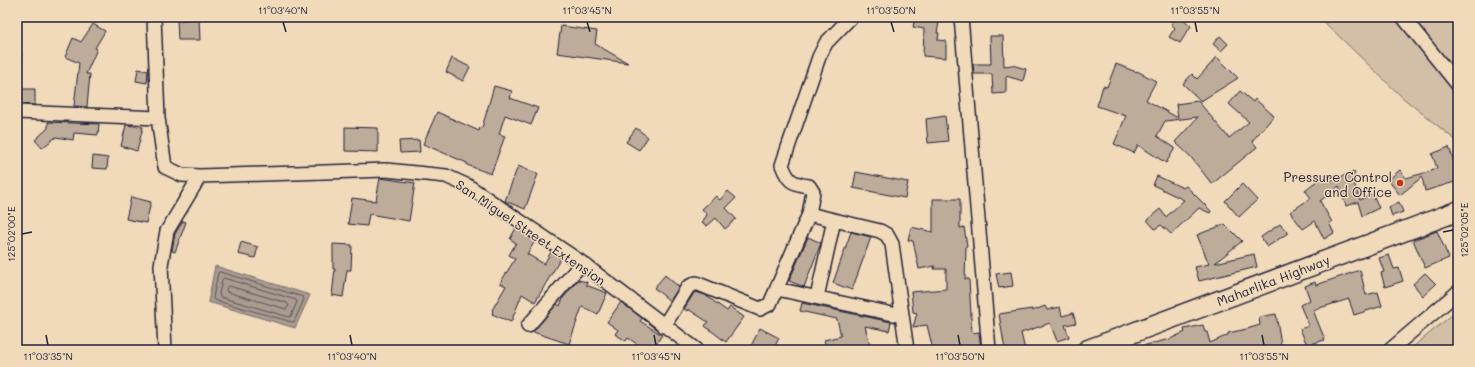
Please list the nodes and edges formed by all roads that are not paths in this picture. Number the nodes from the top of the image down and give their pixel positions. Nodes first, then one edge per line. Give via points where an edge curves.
1 (154, 17) edge
2 (851, 17) edge
3 (961, 17) edge
4 (1403, 17) edge
5 (1458, 85) edge
6 (17, 112) edge
7 (158, 118) junction
8 (200, 176) junction
9 (1458, 211) edge
10 (809, 214) junction
11 (834, 220) junction
12 (582, 263) junction
13 (777, 289) junction
14 (1458, 292) edge
15 (817, 297) junction
16 (902, 316) junction
17 (528, 326) dead end
18 (664, 326) junction
19 (165, 350) edge
20 (697, 350) edge
21 (907, 350) edge
22 (989, 350) edge
23 (1090, 350) edge
24 (1390, 350) edge

1 - 7 street
2 - 10 street via 826,44 819,57 782,165 787,178 798,185 809,186 813,192
3 - 22 street
4 - 5 street
6 - 7 street
7 - 8 street, San Miguel Street Extension via 165,167 182,175
8 - 12 street, San Miguel Street Extension via 386,170 446,176 468,186
8 - 19 street via 167,231 161,265
9 - 23 highway, Maharlika Highway
10 - 11 street
10 - 13 street
11 - 15 street
11 - 16 street via 887,235 892,244
12 - 17 street
12 - 18 street, San Miguel Street Extension
13 - 15 street
13 - 18 street via 770,304 760,309 696,283 688,287
14 - 24 street
15 - 16 street
16 - 21 street
18 - 20 street, San Miguel Street Extension

